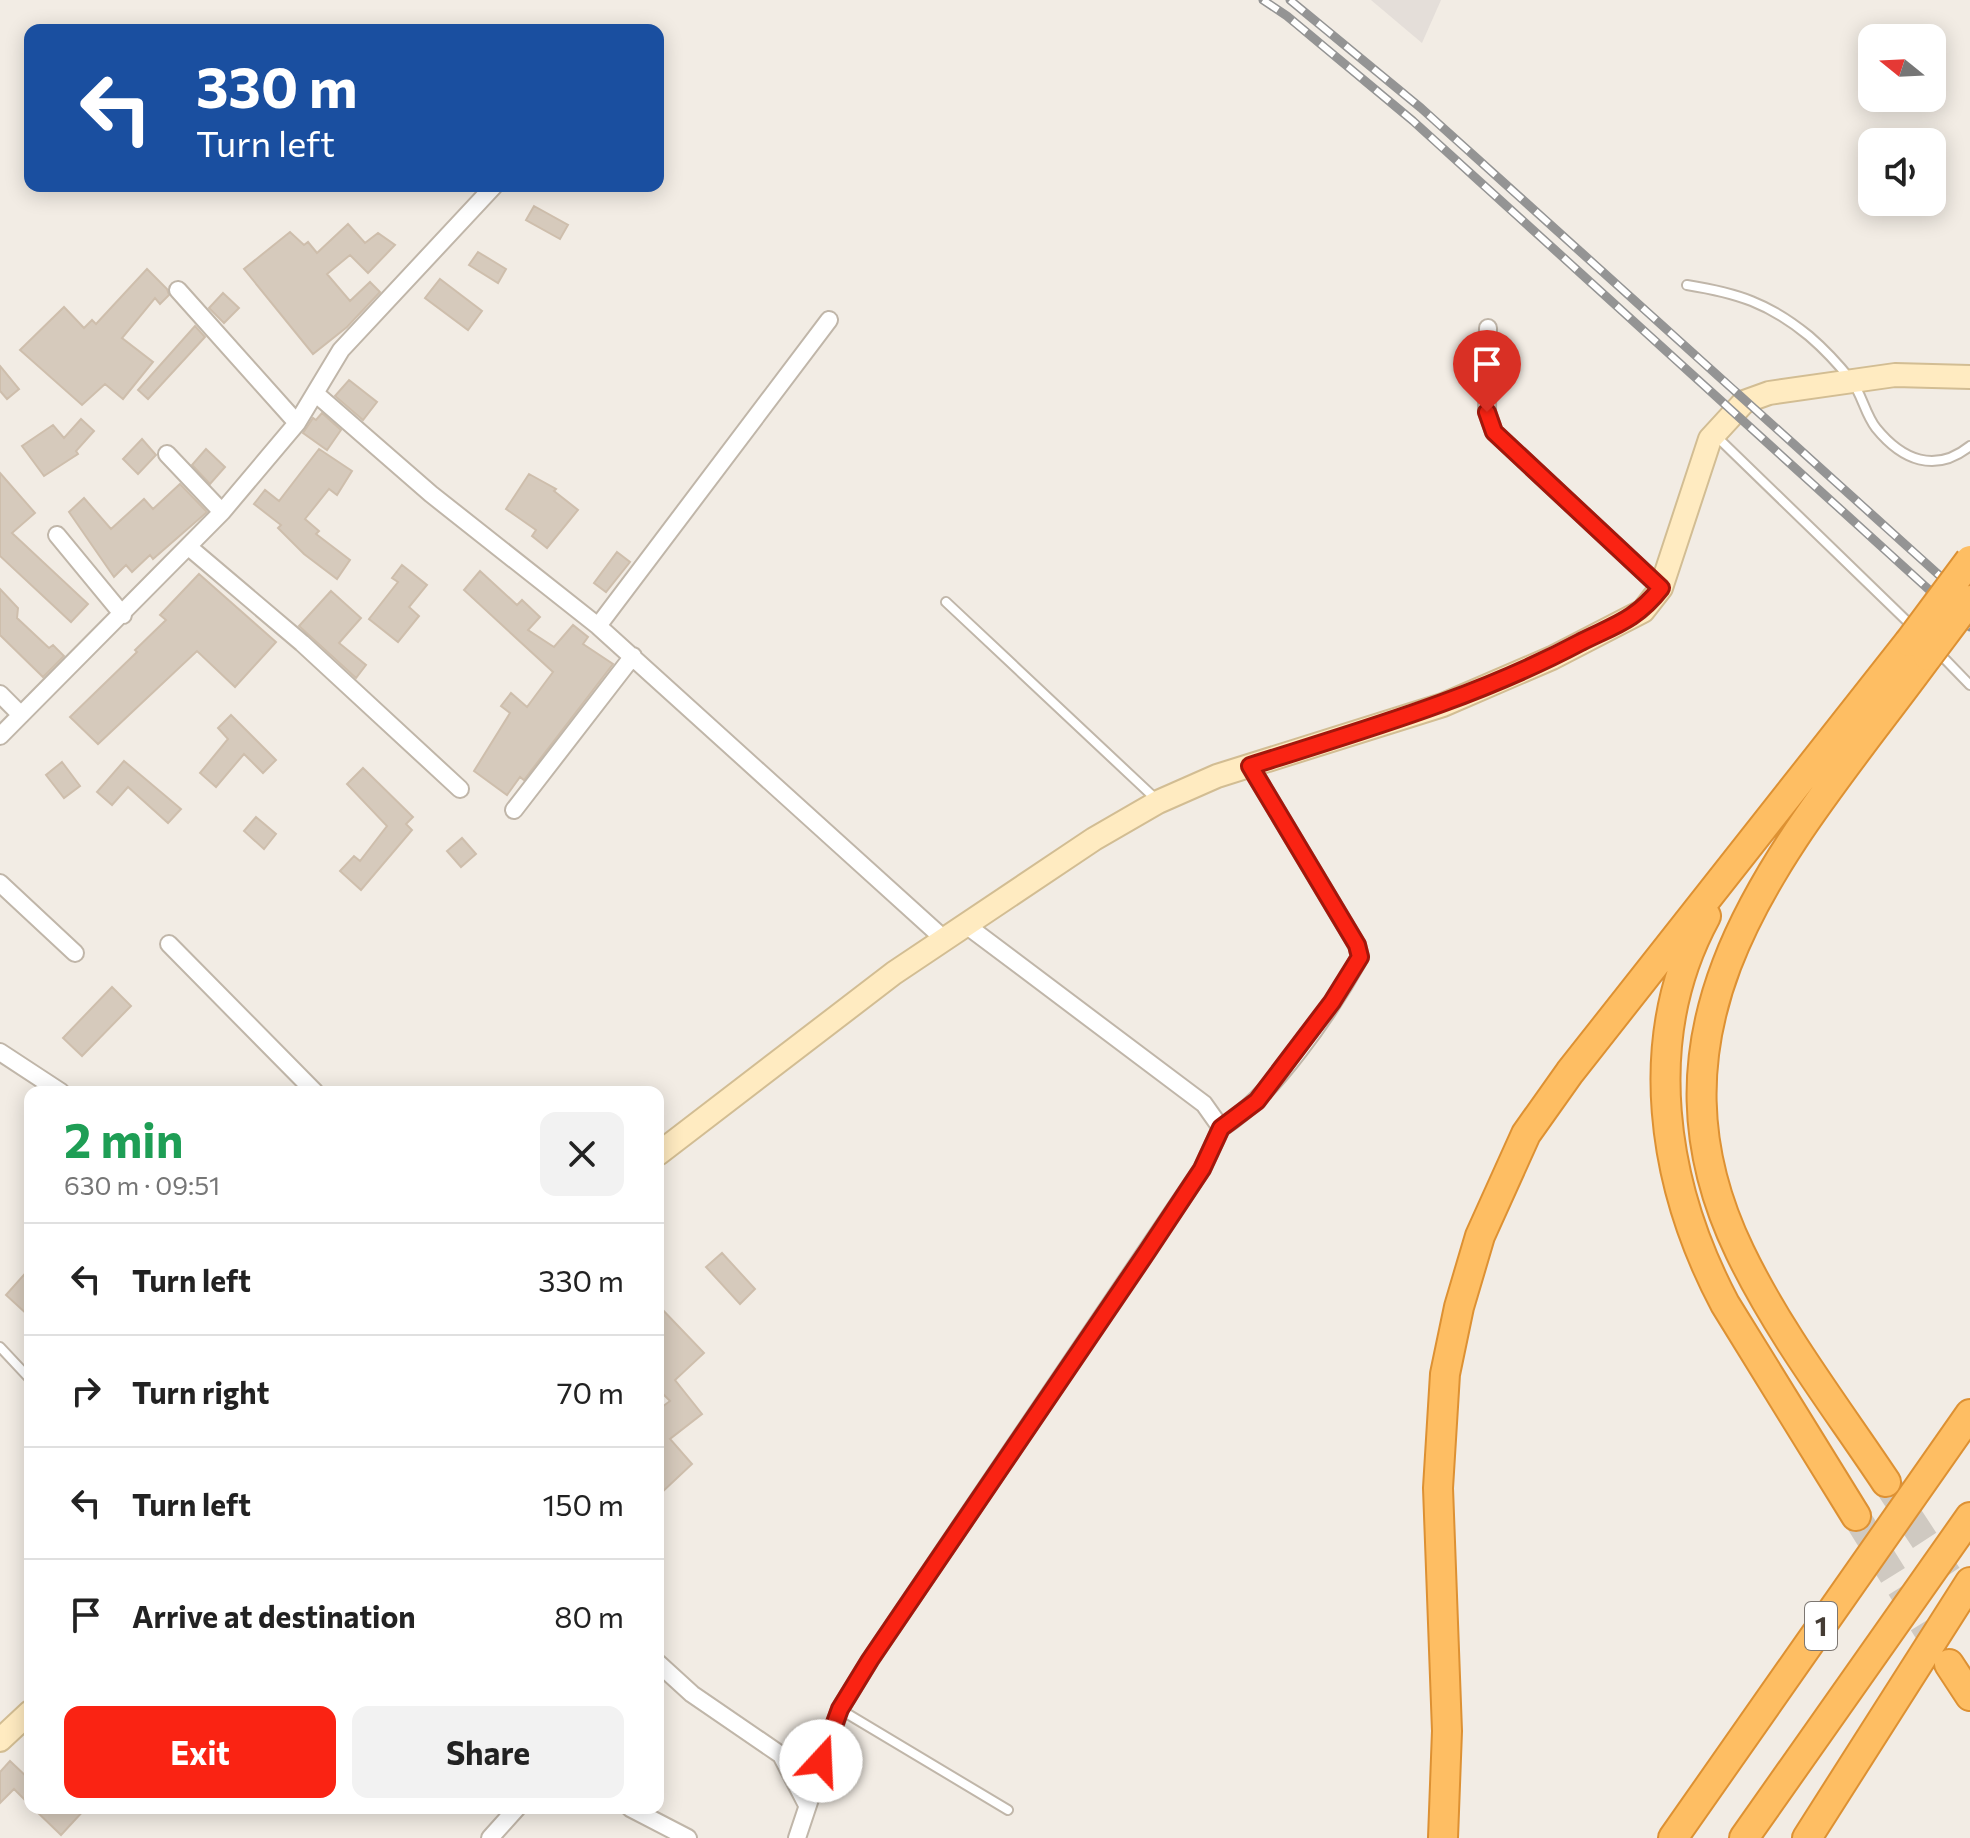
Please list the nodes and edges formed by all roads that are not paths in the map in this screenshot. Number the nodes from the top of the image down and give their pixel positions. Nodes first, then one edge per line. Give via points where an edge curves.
1 (488, 192) edge
2 (1687, 285) dead end
3 (178, 290) dead end
4 (829, 320) dead end
5 (1488, 328) dead end
6 (1970, 377) edge
7 (1853, 382) junction
8 (315, 393) junction
9 (297, 423) junction
10 (1714, 434) junction
11 (1970, 446) edge
12 (167, 454) dead end
13 (222, 512) junction
14 (57, 535) dead end
15 (190, 548) junction
16 (1970, 560) edge
17 (1661, 588) junction
18 (1970, 600) edge
19 (946, 602) dead end
20 (123, 615) junction
21 (598, 626) junction
22 (1918, 649) junction
23 (633, 656) junction
24 (1970, 685) edge
25 (0, 694) edge
26 (21, 715) junction
27 (0, 736) edge
28 (1250, 766) junction
29 (460, 789) dead end
30 (1158, 802) junction
31 (514, 810) dead end
32 (1773, 816) junction
33 (0, 883) edge
34 (966, 925) junction
35 (944, 939) junction
36 (169, 944) dead end
37 (75, 953) dead end
38 (0, 1052) edge
39 (52, 1086) edge
40 (309, 1086) edge
41 (1221, 1128) junction
42 (664, 1149) edge
43 (0, 1347) edge
44 (24, 1373) edge
45 (1970, 1414) edge
46 (1886, 1482) tunnel mouth
47 (1856, 1516) tunnel mouth
48 (1970, 1517) edge
49 (1970, 1582) edge
50 (1949, 1664) tunnel mouth
51 (664, 1668) edge
52 (1970, 1696) edge
53 (840, 1709) junction
54 (24, 1718) edge
55 (0, 1740) edge
56 (807, 1805) junction
57 (1008, 1810) dead end
58 (512, 1814) edge
59 (642, 1814) edge
60 (801, 1836) edge
61 (490, 1838) edge
62 (688, 1838) edge
63 (1443, 1838) edge
64 (1673, 1838) edge
65 (1744, 1838) edge
66 (1807, 1838) edge

1 - 8 street via 341,350
2 - 7 lane via 1734,292 1764,304 1810,336
3 - 9 street
4 - 21 street
5 - 17 street via 1487,412 1494,432
6 - 7 street via 1933,373
7 - 10 street via 1769,393 1744,402
7 - 11 lane via 1876,427 1913,460 1941,461
8 - 9 street
8 - 21 street via 431,494
9 - 13 street
10 - 17 street
10 - 24 lane
12 - 13 street
13 - 15 street
14 - 20 street
15 - 20 street
15 - 29 street
16 - 22 highway, bridge
17 - 28 street via 1643,611 1623,624 1496,683
18 - 22 highway, bridge
19 - 30 lane
20 - 26 street
21 - 23 street
22 - 32 highway
22 - 46 highway via 1759,890 1727,957 1703,1073 1707,1145 1738,1249 1774,1314
23 - 31 street
23 - 35 street
25 - 26 street
26 - 27 street
28 - 30 street
28 - 41 street via 1360,957 1257,1101
30 - 34 street
32 - 47 highway via 1716,898 1686,965 1668,1045 1667,1127 1680,1198 1705,1268
32 - 63 highway via 1526,1134 1480,1236 1459,1307 1440,1424 1447,1731
33 - 37 street
34 - 35 street
34 - 41 street via 1204,1104
35 - 42 street
36 - 40 street
38 - 39 street
41 - 53 street via 1194,1181
43 - 44 lane
45 - 64 highway, 1
48 - 65 highway, 1
49 - 66 highway
50 - 52 highway
51 - 56 street via 781,1755
53 - 56 street
53 - 57 lane
54 - 55 street
56 - 60 street
58 - 61 street
59 - 62 street

